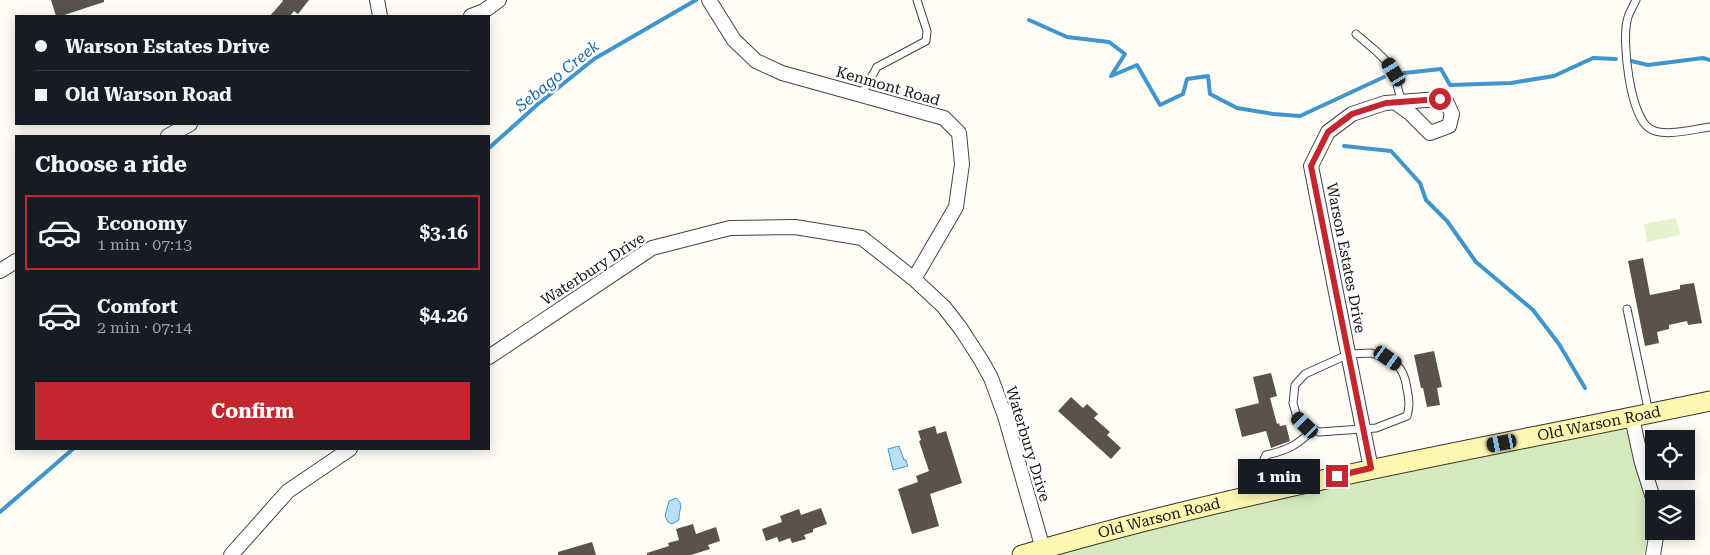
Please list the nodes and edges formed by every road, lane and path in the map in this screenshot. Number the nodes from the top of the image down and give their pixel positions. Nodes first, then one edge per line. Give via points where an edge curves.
1 (377, 0) edge
2 (499, 0) edge
3 (917, 0) edge
4 (1636, 0) edge
5 (710, 2) edge
6 (380, 15) edge
7 (474, 15) edge
8 (1356, 34) dead end
9 (861, 95) junction
10 (1399, 103) joint
11 (188, 125) edge
12 (1710, 127) edge
13 (170, 135) edge
14 (15, 262) edge
15 (0, 271) edge
16 (914, 279) junction
17 (1627, 309) dead end
18 (1348, 354) junction
19 (490, 355) edge
20 (1710, 401) edge
21 (1640, 416) junction
22 (1314, 430) junction
23 (1364, 430) junction
24 (349, 450) edge
25 (1371, 468) junction
26 (1651, 490) edge
27 (1268, 491) junction
28 (1655, 540) edge
29 (1043, 549) junction
30 (231, 555) edge
31 (1022, 555) edge
32 (1652, 555) edge

1 - 6 street
2 - 7 street
3 - 9 lane via 927,31 926,41 877,67
4 - 12 lane via 1627,20 1625,49 1635,107 1648,128 1662,133
5 - 9 street, Kenmont Road via 734,40 756,61 782,73
8 - 10 lane via 1388,62 1394,72
9 - 16 street, Kenmont Road via 944,118 958,133 962,164 956,207
10 - 18 street, Warson Estates Drive via 1386,103 1352,114 1328,132 1311,166
11 - 13 street
14 - 15 street
16 - 19 street, Waterbury Drive via 862,238 795,227 730,228 652,248
16 - 29 street, Waterbury Drive via 944,307 991,378
17 - 21 lane
18 - 22 lane via 1305,374 1295,385 1293,403 1297,417
18 - 23 street, Warson Estates Drive
18 - 23 lane via 1371,353 1388,358 1399,366 1405,377 1410,406 1407,416
20 - 21 street, Old Warson Road
21 - 25 street, Old Warson Road
21 - 26 street via 1642,463
22 - 23 lane
22 - 27 lane via 1298,444 1266,455 1262,464
23 - 25 street, Warson Estates Drive
24 - 30 street via 288,491
25 - 27 street, Old Warson Road
27 - 29 street, Old Warson Road
28 - 32 street
29 - 31 street, Old Warson Road

